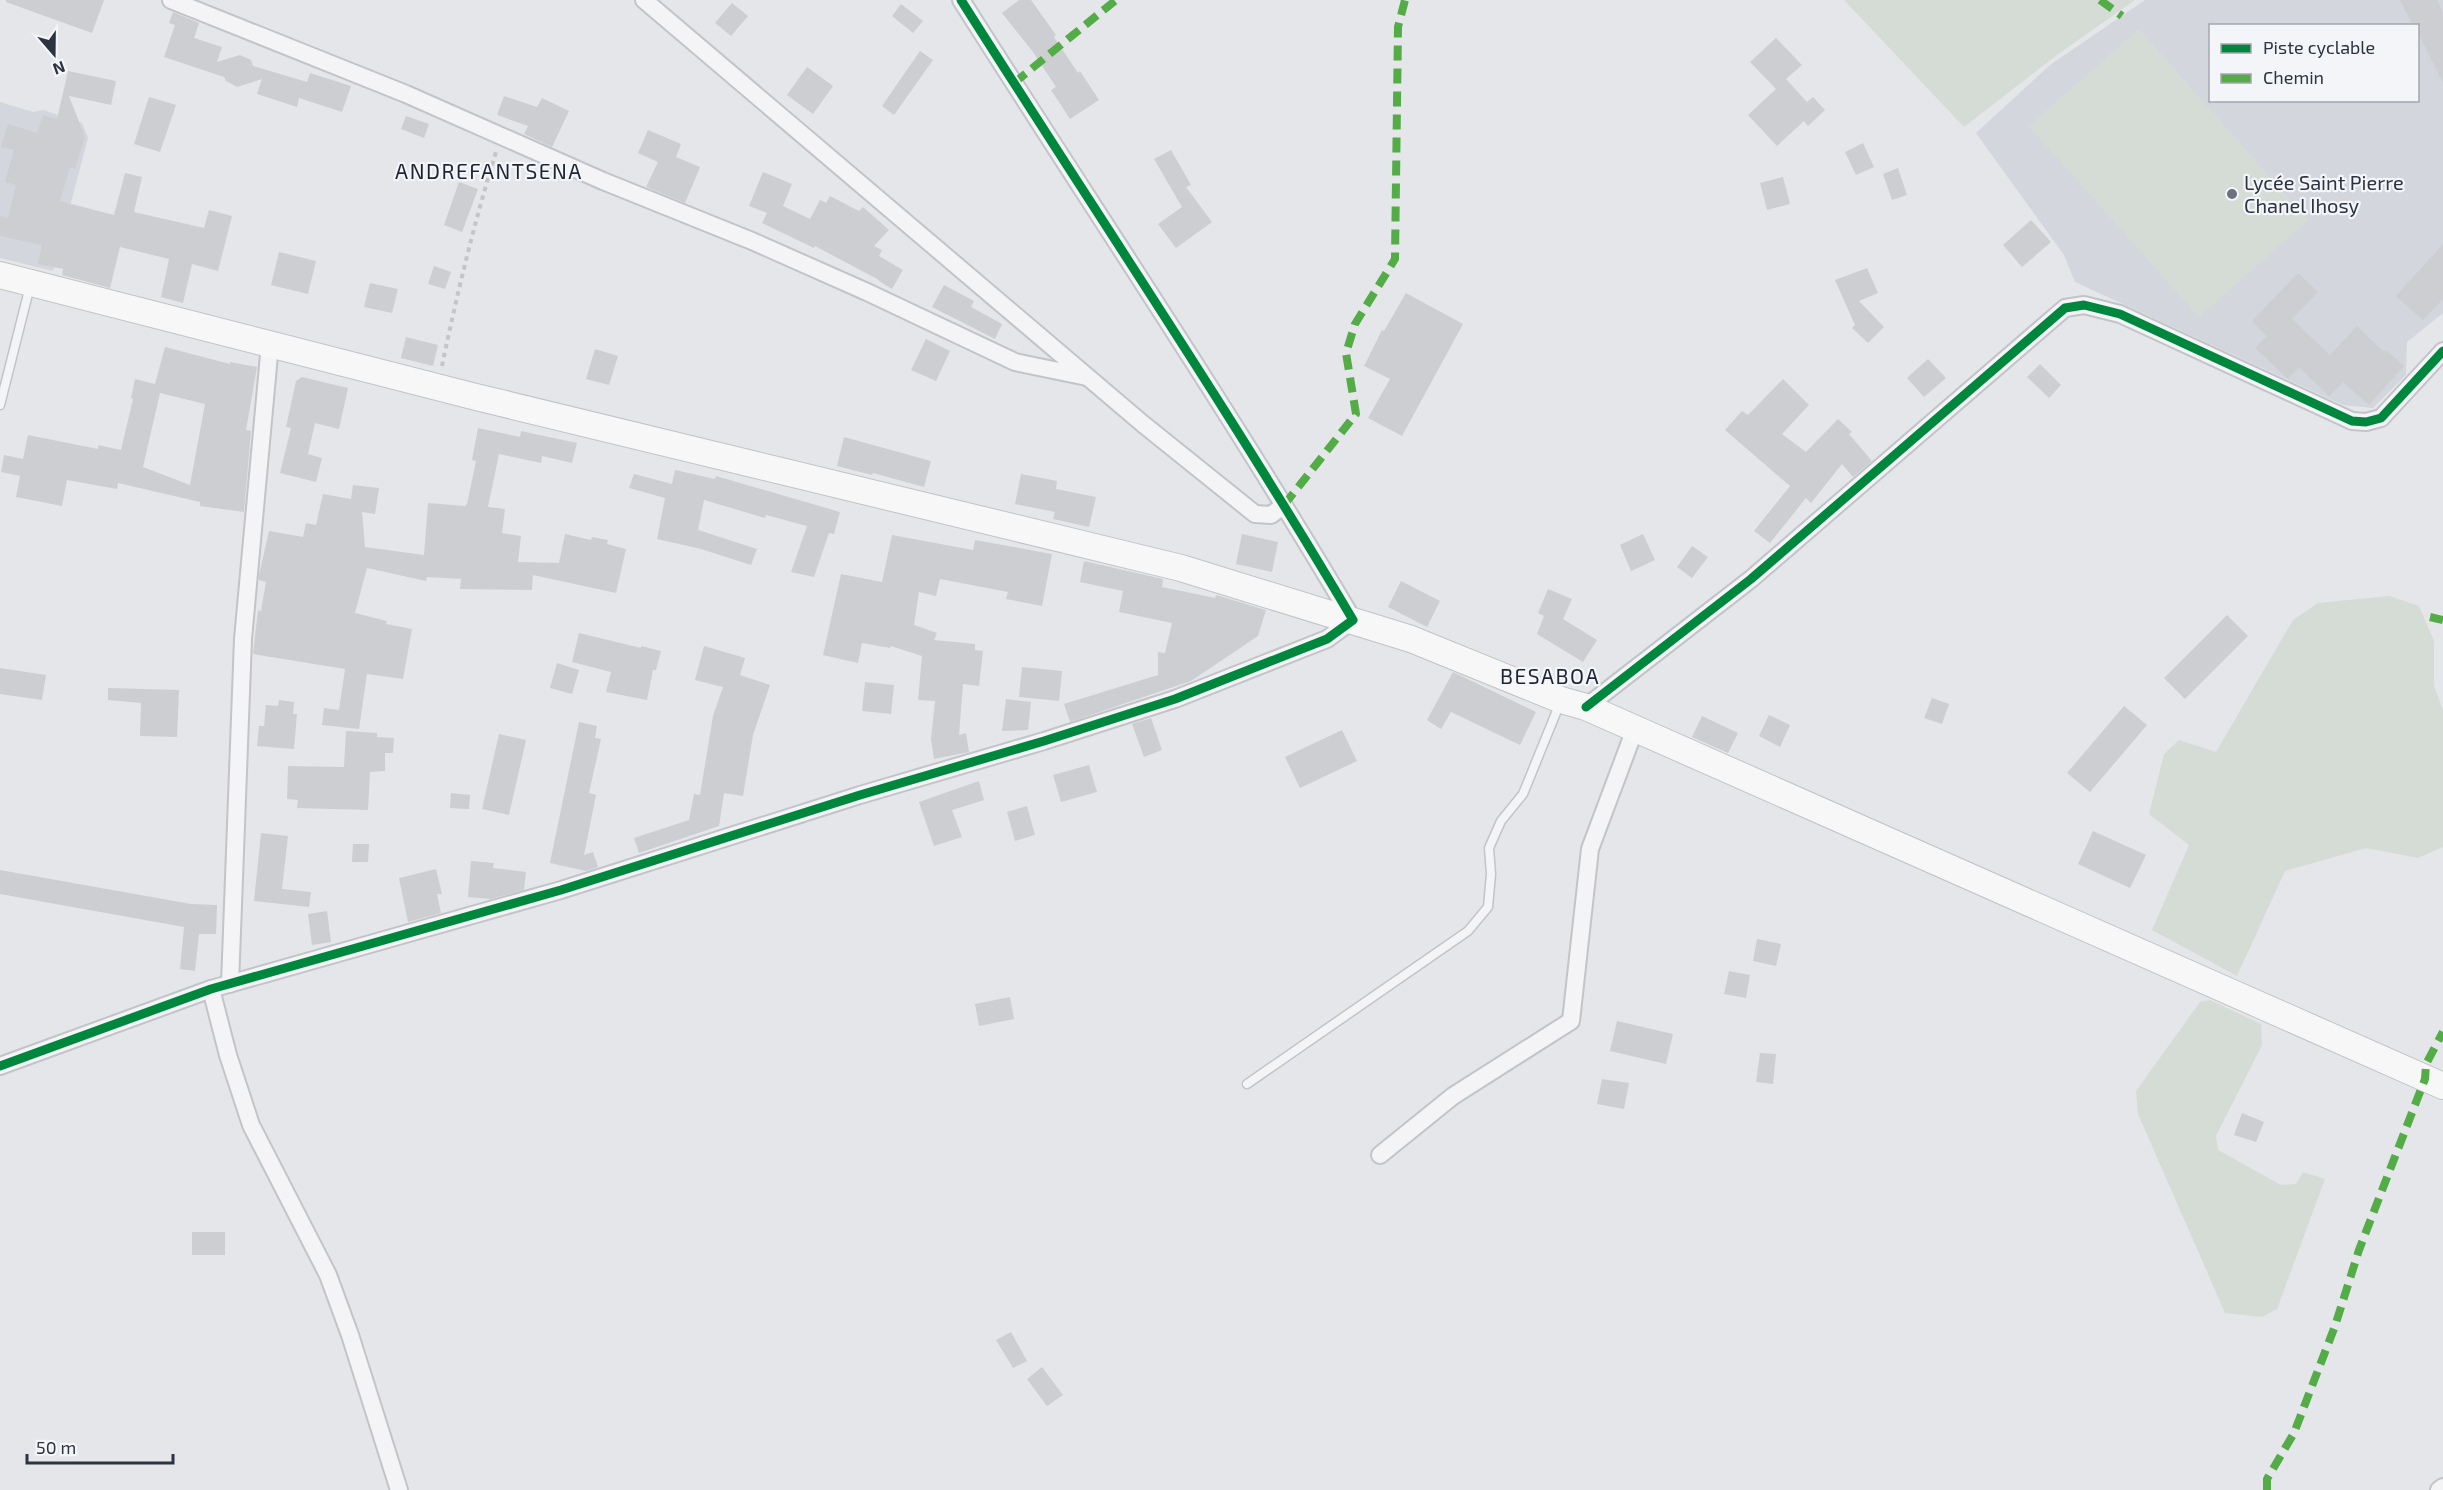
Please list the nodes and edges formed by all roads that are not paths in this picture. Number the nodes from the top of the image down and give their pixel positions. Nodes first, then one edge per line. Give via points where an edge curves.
1 (171, 0) edge
2 (644, 0) edge
3 (961, 0) edge
4 (0, 275) edge
5 (31, 283) junction
6 (270, 344) junction
7 (2443, 351) edge
8 (1087, 377) junction
9 (0, 405) edge
10 (1284, 505) junction
11 (1353, 620) junction
12 (1561, 700) junction
13 (1586, 707) junction
14 (1635, 729) junction
15 (230, 984) junction
16 (211, 989) junction
17 (0, 1066) edge
18 (1247, 1084) dead end
19 (2443, 1086) edge
20 (1380, 1155) dead end
21 (2443, 1487) edge
22 (399, 1490) edge
23 (2439, 1490) edge

1 - 8 street via 406,94 752,241 1015,362
2 - 8 street
3 - 10 street
4 - 5 main road
5 - 6 main road
5 - 9 lane
6 - 11 main road via 1181,568
6 - 15 street via 243,639
7 - 13 street via 2381,418 2352,421 2120,314 2084,305 2065,308 1751,579
8 - 10 street via 1255,514 1271,515
10 - 11 street
11 - 12 main road via 1411,639
11 - 15 street via 1327,639 1175,699 561,890
12 - 13 main road
12 - 18 lane via 1523,794 1501,821 1489,848 1488,907 1468,931
13 - 14 main road
14 - 19 main road
14 - 20 street via 1590,849 1571,1021 1453,1096
15 - 16 street
16 - 17 street
16 - 22 street via 251,1125 328,1275
21 - 23 street

